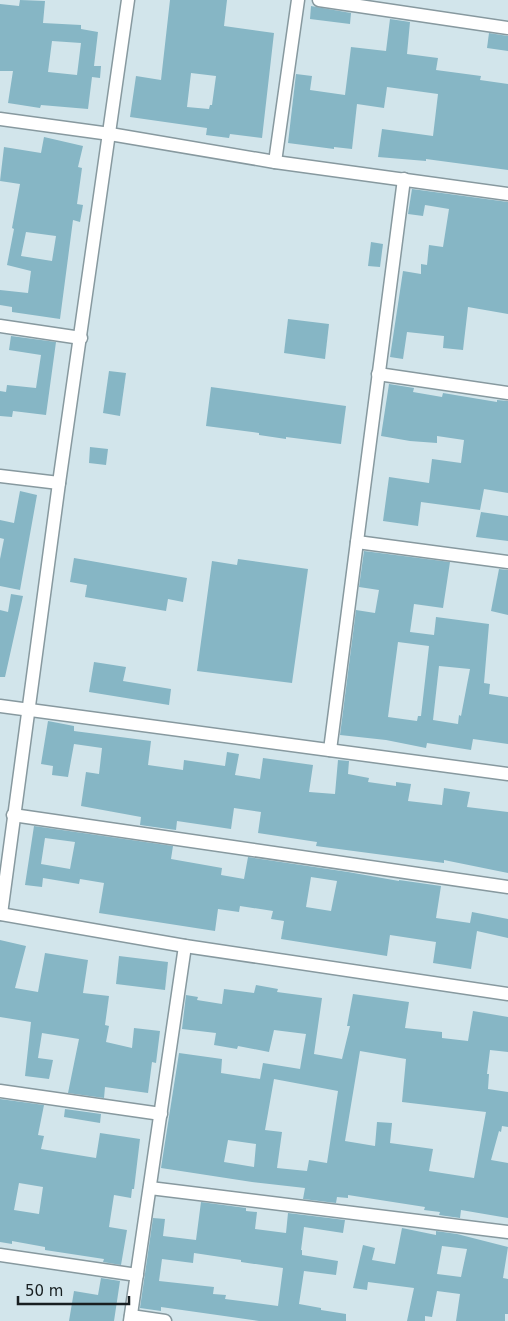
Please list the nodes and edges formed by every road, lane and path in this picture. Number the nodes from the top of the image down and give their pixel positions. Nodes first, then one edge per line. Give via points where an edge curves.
1 (128, 0) edge
2 (298, 0) edge
3 (319, 0) edge
4 (508, 28) edge
5 (0, 119) edge
6 (110, 134) junction
7 (275, 162) junction
8 (404, 179) junction
9 (508, 194) edge
10 (0, 326) edge
11 (81, 338) junction
12 (378, 374) junction
13 (508, 393) edge
14 (0, 476) edge
15 (59, 483) junction
16 (357, 542) junction
17 (508, 562) edge
18 (0, 706) edge
19 (28, 710) junction
20 (330, 750) junction
21 (508, 774) edge
22 (13, 815) junction
23 (508, 887) edge
24 (0, 914) edge
25 (185, 946) junction
26 (508, 994) edge
27 (0, 1091) edge
28 (161, 1114) junction
29 (150, 1188) junction
30 (508, 1232) edge
31 (0, 1255) edge
32 (137, 1275) junction
33 (130, 1318) edge
34 (165, 1321) edge

1 - 6 street
2 - 7 street
3 - 4 street
5 - 6 street
6 - 7 street
6 - 11 street
7 - 8 street
8 - 9 street
8 - 12 street
10 - 11 street
11 - 15 street
12 - 13 street
12 - 16 street
14 - 15 street
15 - 19 street
16 - 17 street
16 - 20 street
18 - 19 street
19 - 20 street
19 - 22 street
20 - 21 street
22 - 23 street
22 - 24 street
24 - 25 street
25 - 26 street
25 - 28 street
27 - 28 street
28 - 29 street
29 - 30 street
29 - 32 street
31 - 32 street
32 - 33 street
33 - 34 street

